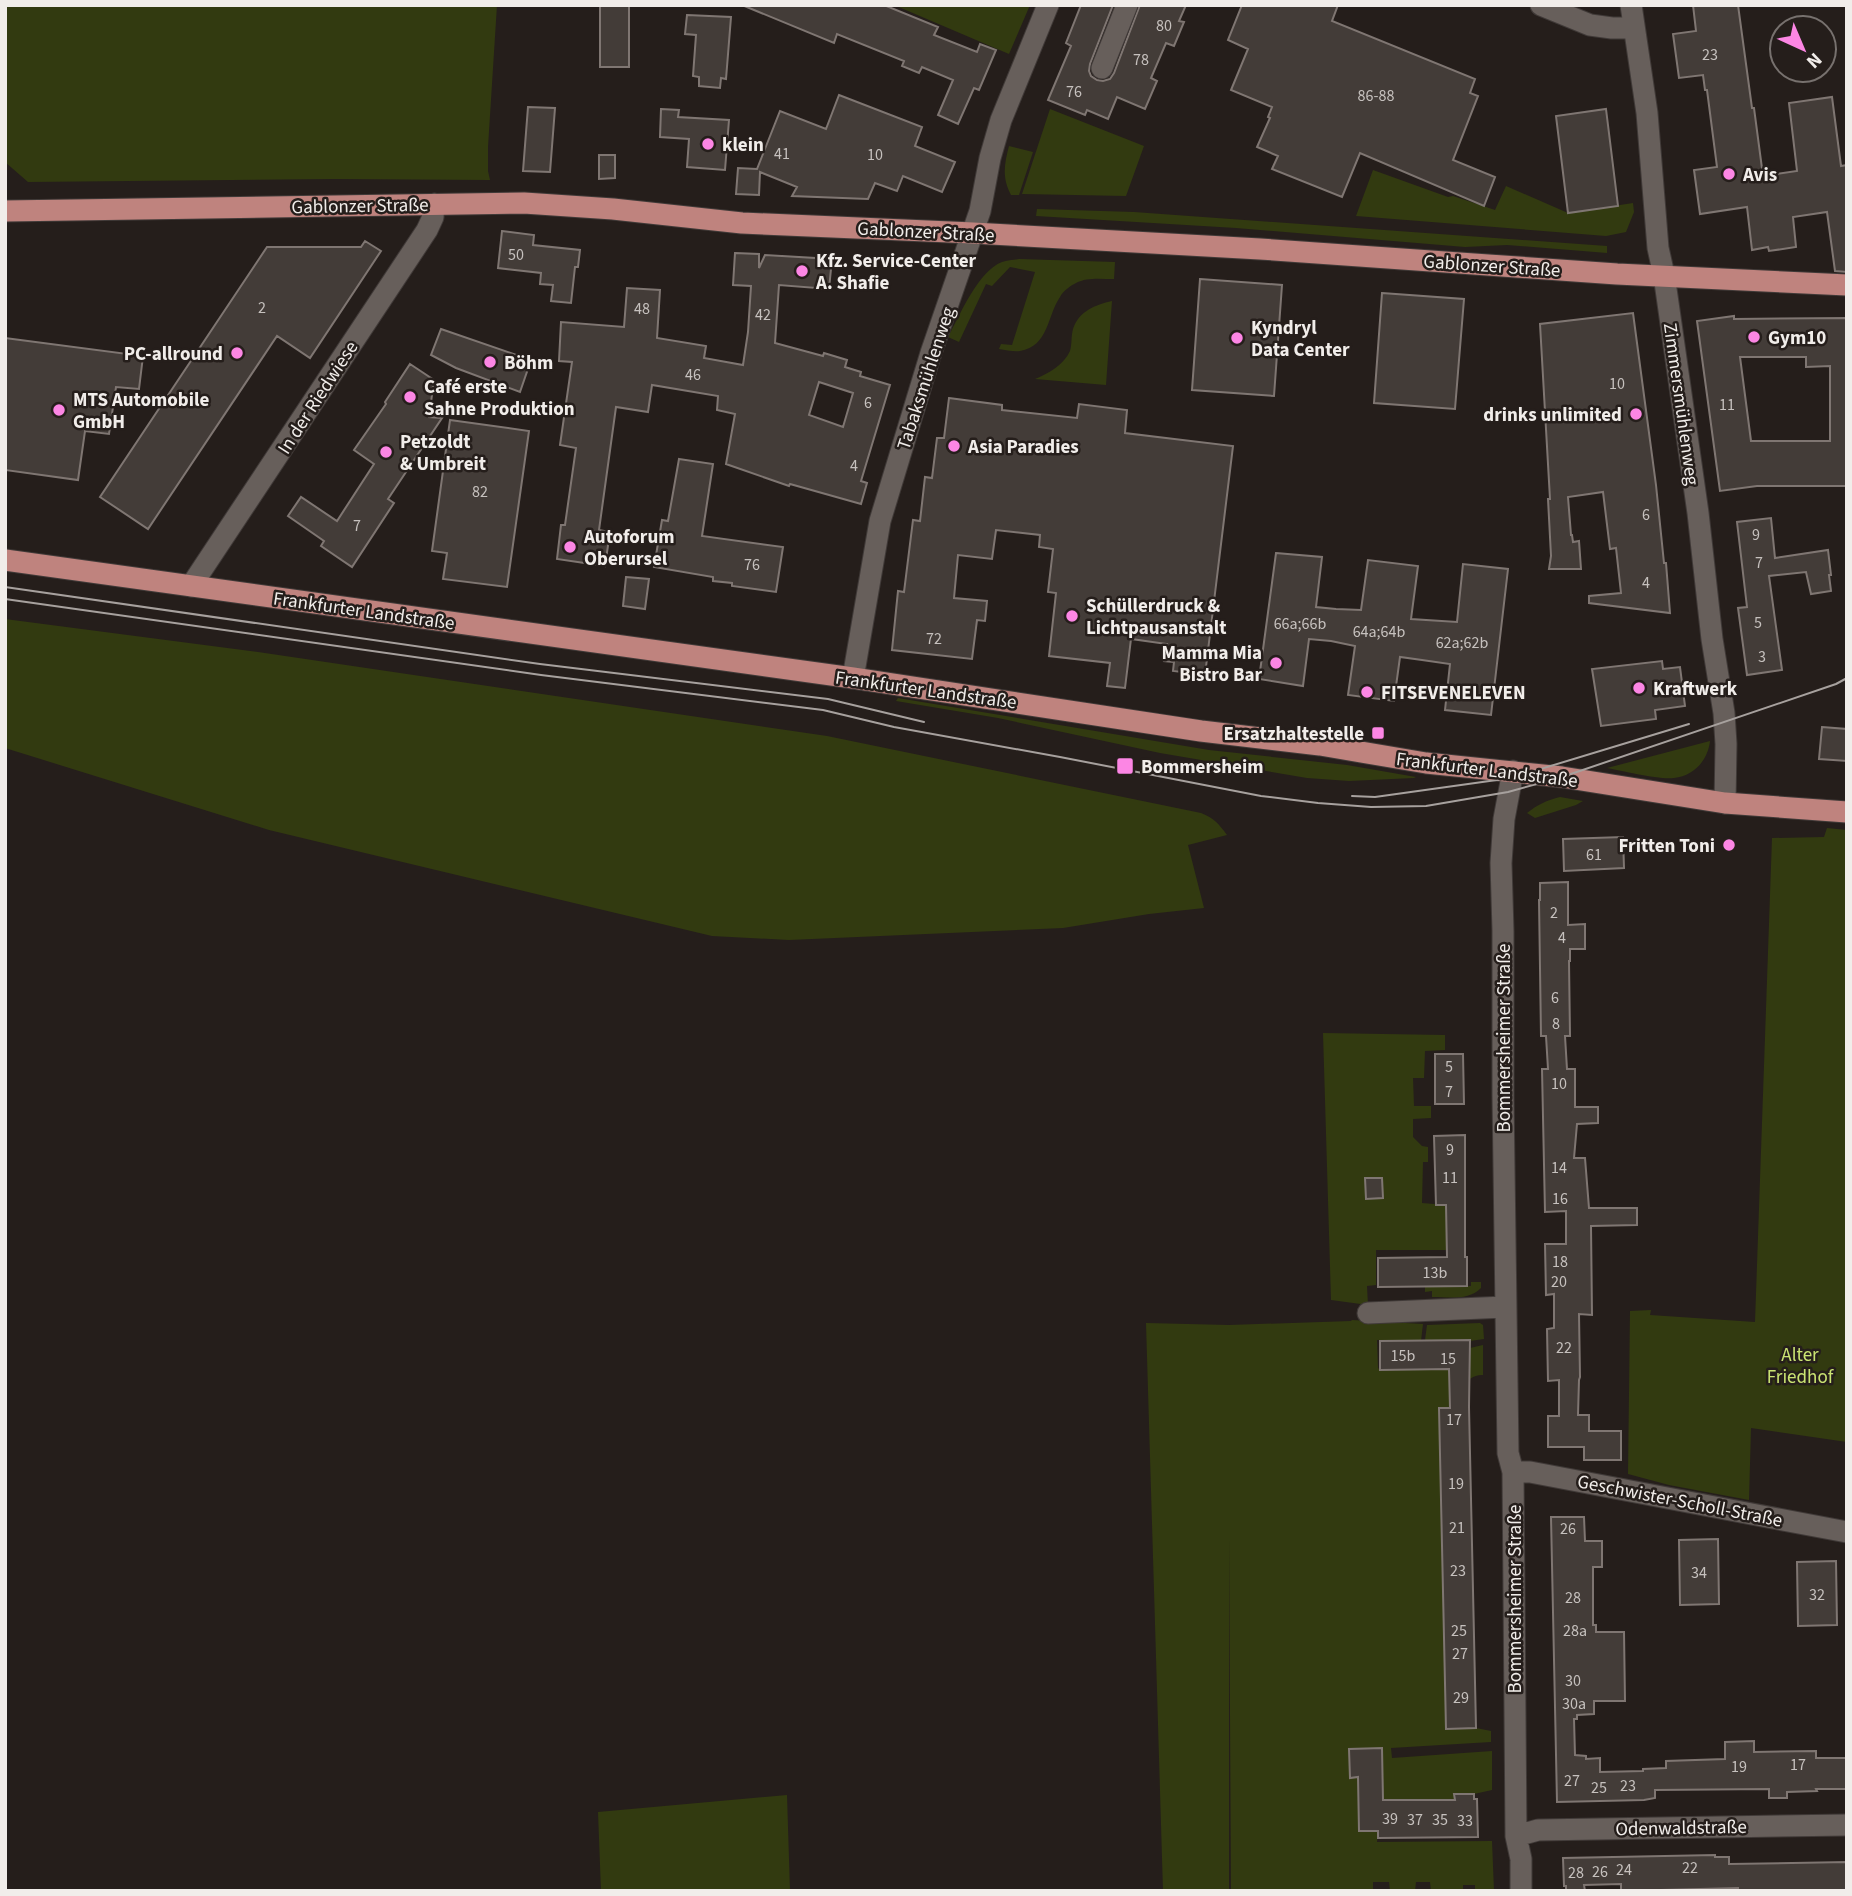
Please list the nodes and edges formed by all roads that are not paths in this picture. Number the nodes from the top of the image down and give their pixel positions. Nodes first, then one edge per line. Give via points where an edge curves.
1 (1048, 5) edge
2 (1127, 5) edge
3 (1541, 5) edge
4 (1631, 5) edge
5 (1633, 27) junction
6 (1102, 68) dead end
7 (435, 204) junction
8 (5, 211) edge
9 (972, 233) junction
10 (1664, 275) junction
11 (1847, 285) edge
12 (5, 560) edge
13 (191, 586) junction
14 (853, 678) junction
15 (1513, 771) junction
16 (1726, 803) junction
17 (1847, 812) edge
18 (1505, 1307) junction
19 (1368, 1313) dead end
20 (1513, 1472) junction
21 (1847, 1532) edge
22 (1847, 1825) edge
23 (1516, 1836) junction
24 (1521, 1891) edge

1 - 9 street, Tabaksmühlenweg via 1001,120
2 - 6 street
3 - 5 street via 1590,25
4 - 5 street, Zimmersmühlenweg
5 - 10 street, Zimmersmühlenweg
7 - 8 main road, Gablonzer Straße
7 - 9 main road, Gablonzer Straße via 524,203 742,223
7 - 13 street, In der Riedwiese via 427,230
9 - 10 main road, Gablonzer Straße
9 - 14 street, Tabaksmühlenweg via 880,522
10 - 11 main road, Gablonzer Straße
10 - 16 street, Zimmersmühlenweg via 1724,713
12 - 13 main road, Frankfurter Landstraße
13 - 14 main road, Frankfurter Landstraße
14 - 15 main road, Frankfurter Landstraße via 1426,763
15 - 16 main road, Frankfurter Landstraße
15 - 18 street, Bommersheimer Straße via 1501,863
16 - 17 main road, Frankfurter Landstraße
18 - 19 street
18 - 20 street, Bommersheimer Straße via 1508,1453
20 - 21 street, Geschwister-Scholl-Straße
20 - 23 street, Bommersheimer Straße
22 - 23 street, Odenwaldstraße via 1538,1829
23 - 24 street, Bommersheimer Straße

